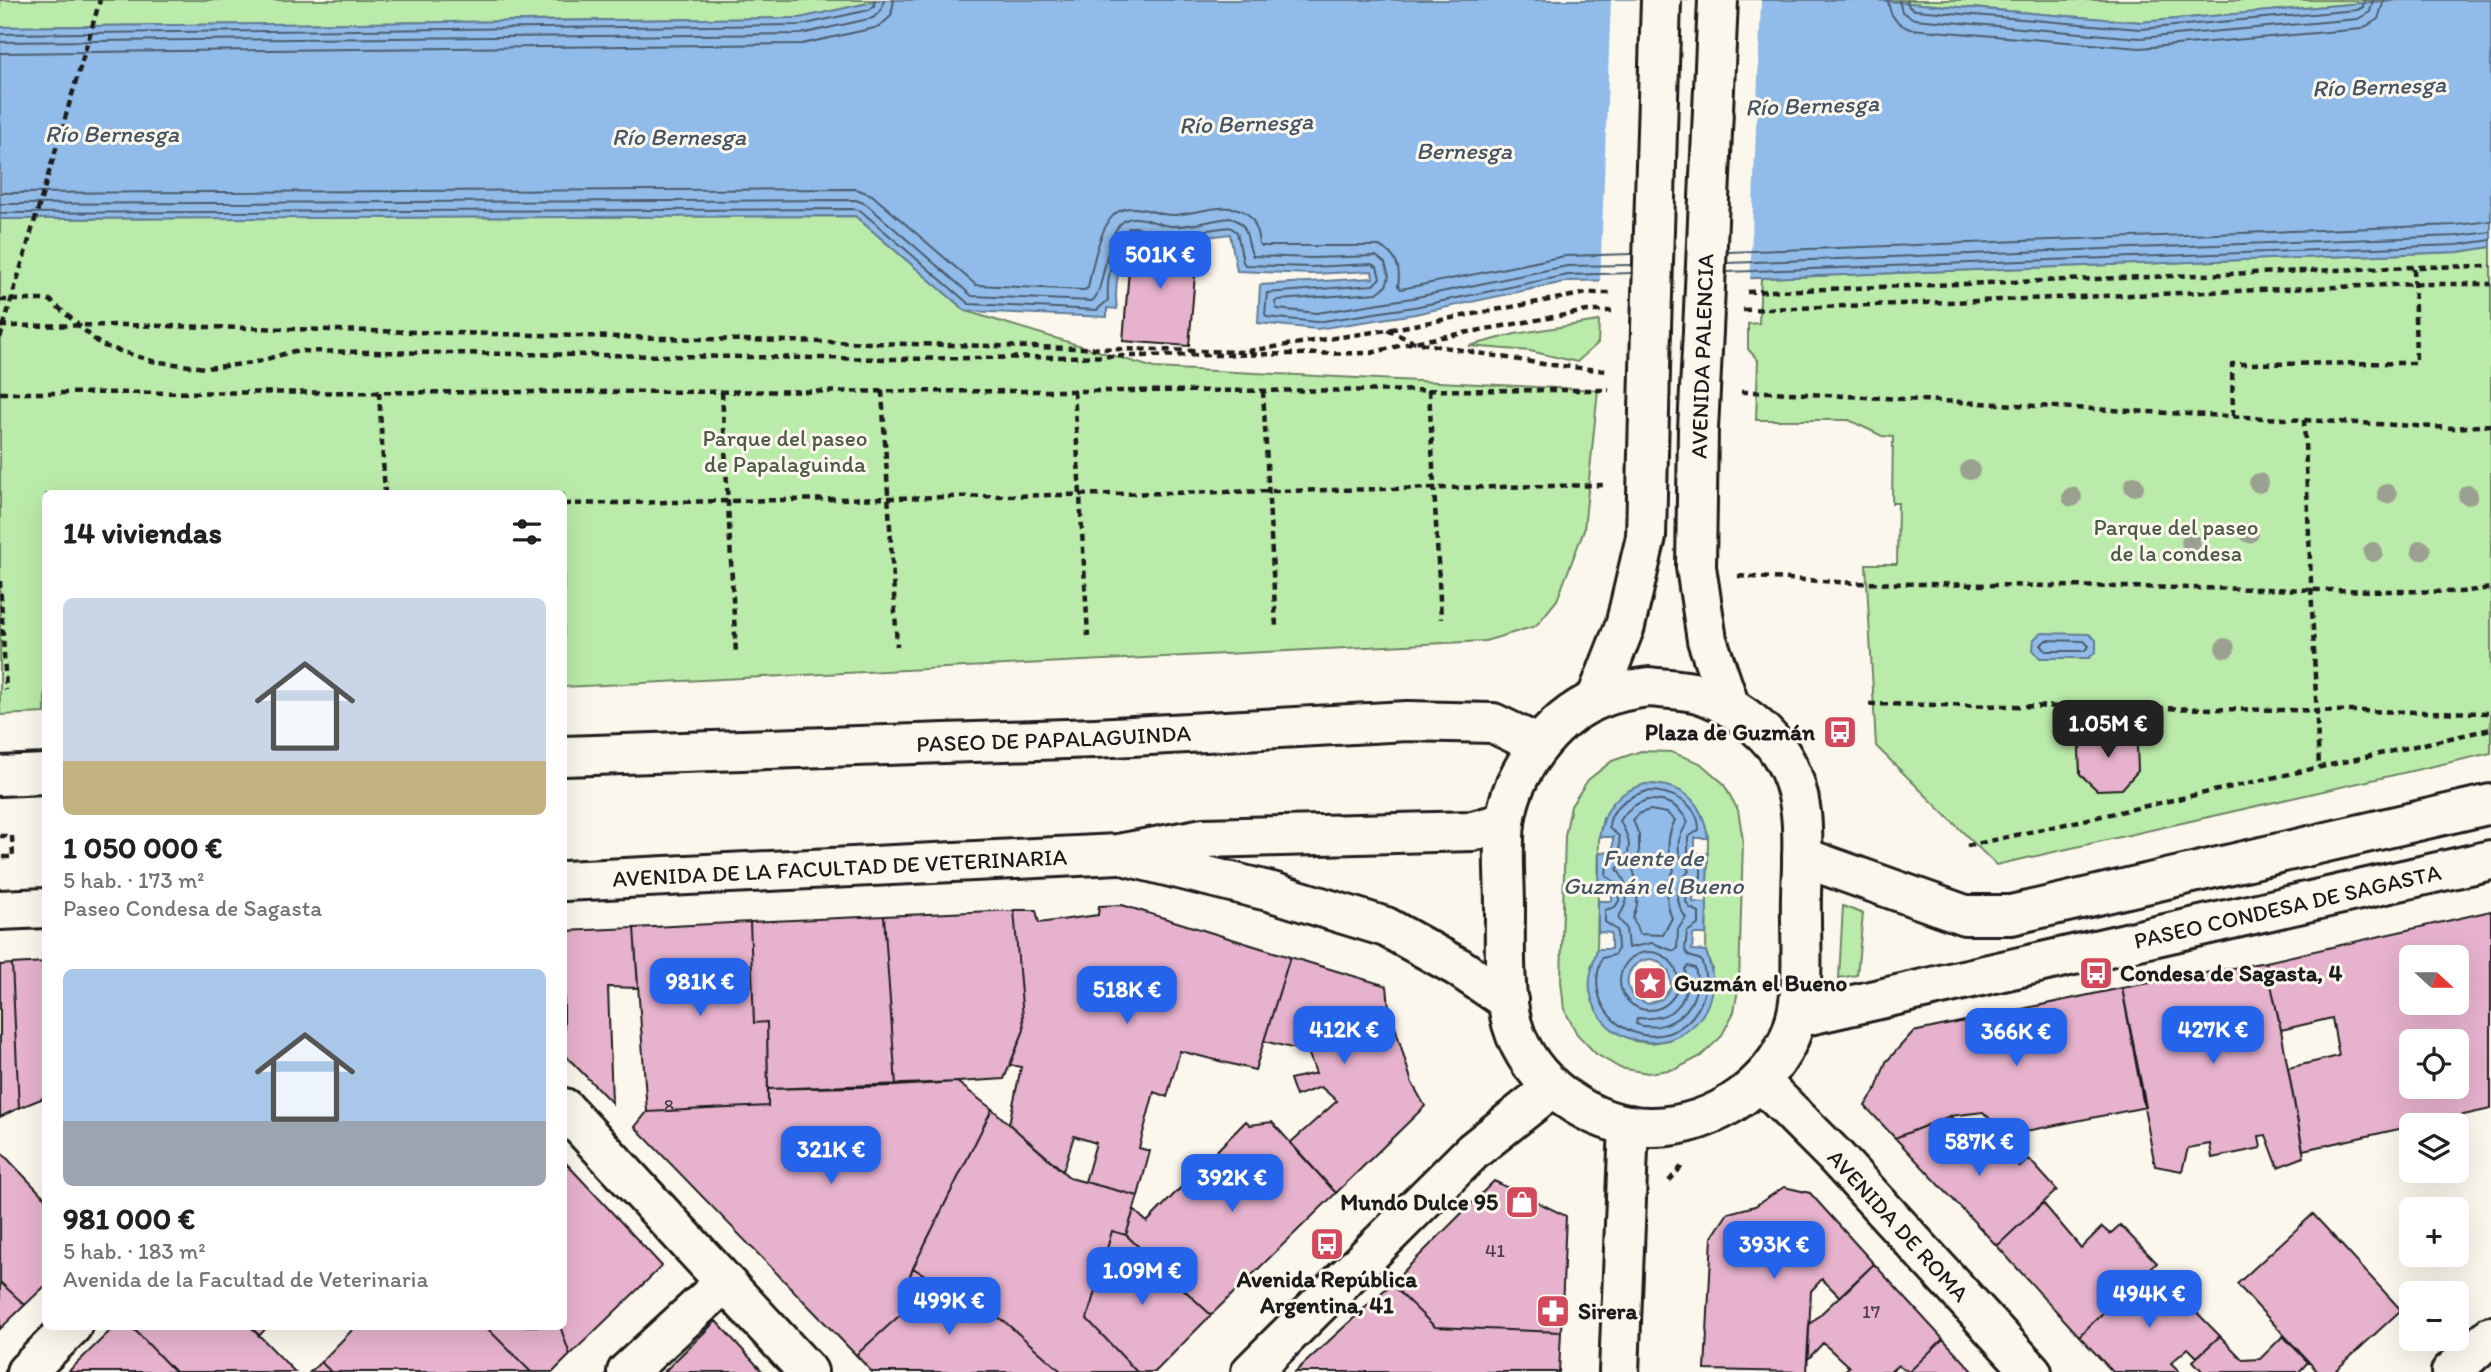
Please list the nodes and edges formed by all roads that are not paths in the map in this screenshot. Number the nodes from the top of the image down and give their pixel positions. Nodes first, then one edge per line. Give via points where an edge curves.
1 (1661, 0) edge
2 (1718, 0) edge
3 (1595, 700) junction
4 (1730, 708) junction
5 (1539, 745) junction
6 (567, 756) edge
7 (42, 774) edge
8 (0, 776) edge
9 (2491, 804) edge
10 (1505, 822) junction
11 (1118, 854) junction
12 (1802, 857) junction
13 (2491, 860) edge
14 (567, 881) edge
15 (42, 908) edge
16 (0, 910) edge
17 (1508, 1001) junction
18 (1796, 1018) junction
19 (1760, 1081) junction
20 (1552, 1088) junction
21 (567, 1111) edge
22 (1629, 1125) junction
23 (724, 1283) junction
24 (68, 1330) edge
25 (2491, 1336) edge
26 (26, 1372) edge
27 (628, 1372) edge
28 (808, 1372) edge
29 (1251, 1372) edge
30 (1619, 1372) edge
31 (2032, 1372) edge
32 (2451, 1372) edge

1 - 3 main road, bridge via 1646,537 1625,626
2 - 4 main road, AVENIDA PALENCIA, bridge via 1718,320 1698,429 1696,567 1707,640
3 - 4 main road via 1649,687 1698,694
3 - 5 main road via 1565,719
4 - 12 main road via 1780,753 1796,787 1803,821
5 - 6 main road, PASEO DE PAPALAGUINDA via 1493,723 1407,721
5 - 10 main road via 1520,777
7 - 8 main road
9 - 12 main road via 2011,915 1965,915
10 - 11 main road, AVENIDA DE LA FACULTAD DE VETERINARIA via 1473,831 1204,838
10 - 17 main road
11 - 14 main road, AVENIDA DE LA FACULTAD DE VETERINARIA
11 - 17 main road, AVENIDA DE LA FACULTAD DE VETERINARIA via 1272,892 1386,927
12 - 18 main road
13 - 18 main road, PASEO CONDESA DE SAGASTA
15 - 16 main road
17 - 20 main road via 1513,1026 1529,1060
18 - 19 main road via 1774,1064
19 - 22 main road via 1730,1105 1688,1123 1652,1128
19 - 31 main road, AVENIDA DE ROMA
20 - 22 main road via 1581,1109
20 - 29 main road via 1474,1151
21 - 23 main road
22 - 30 main road
23 - 27 main road
23 - 28 main road
24 - 26 main road
25 - 32 main road

